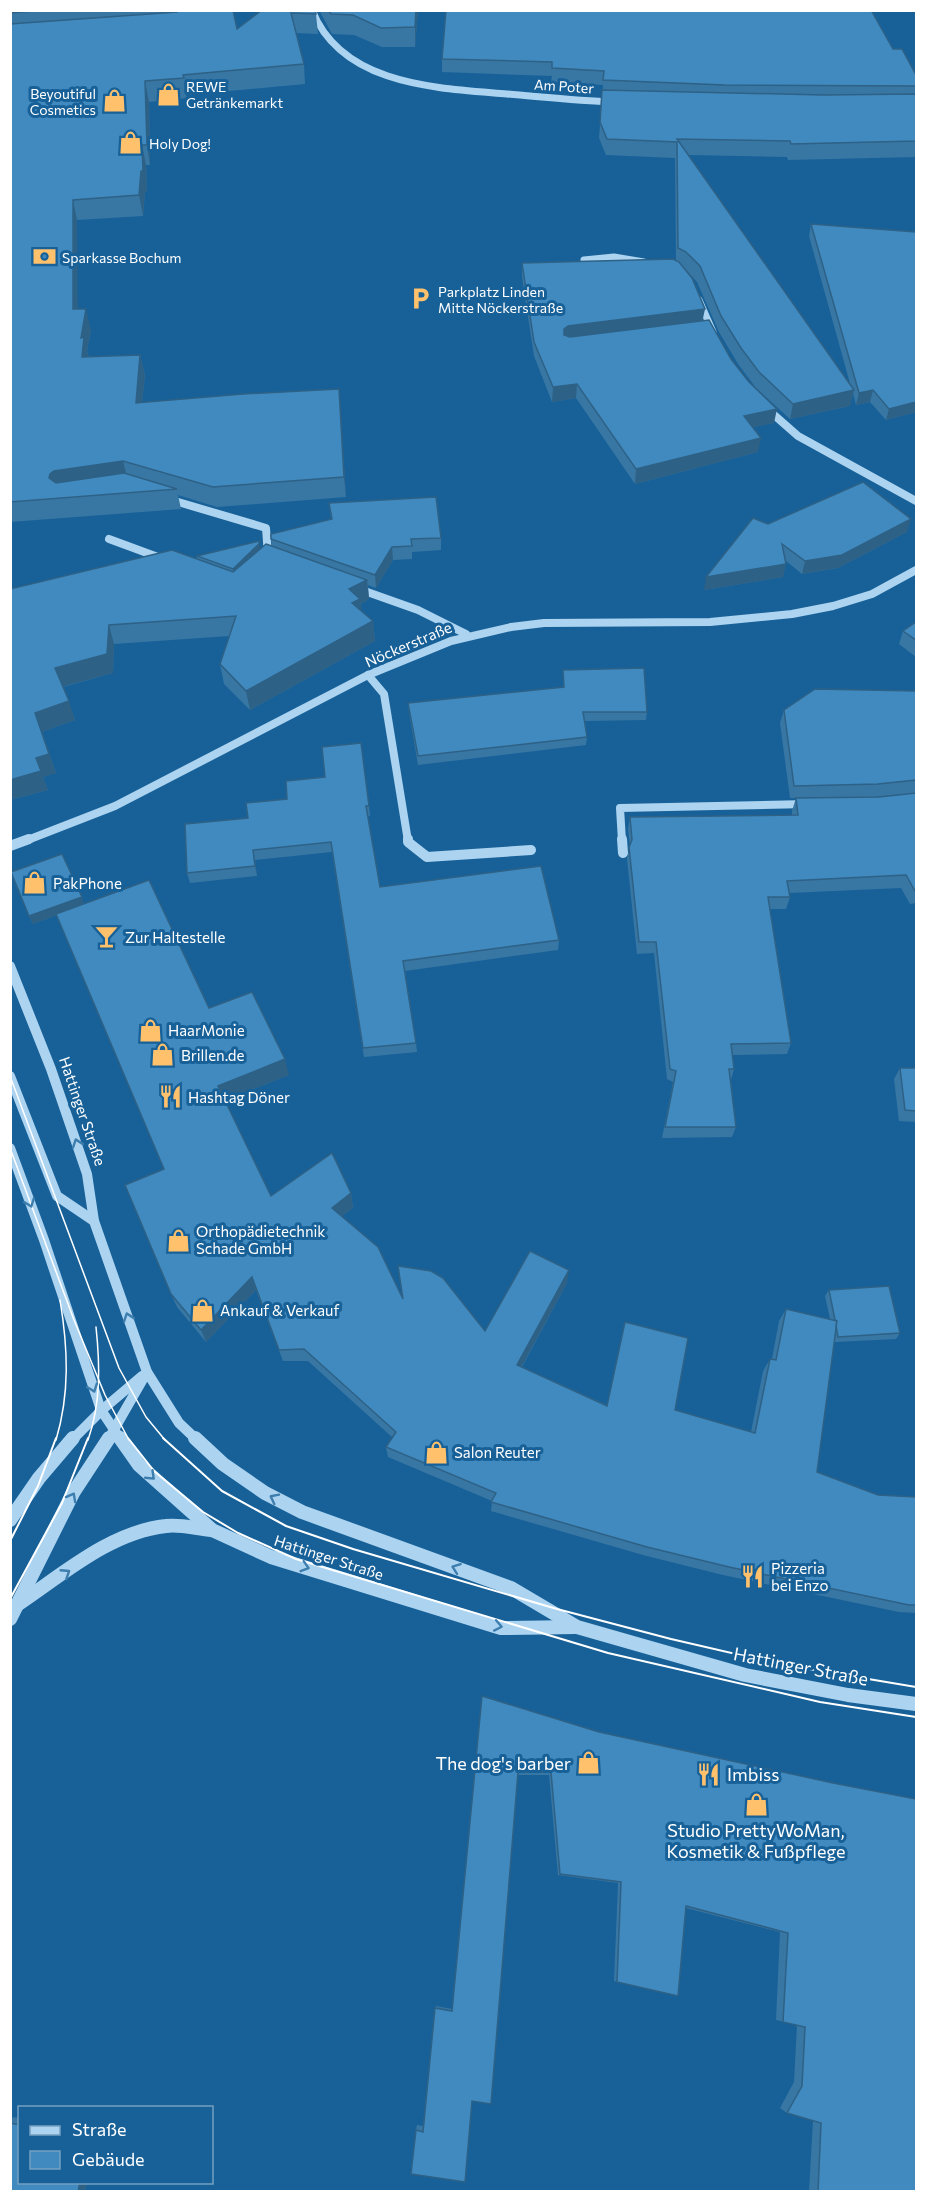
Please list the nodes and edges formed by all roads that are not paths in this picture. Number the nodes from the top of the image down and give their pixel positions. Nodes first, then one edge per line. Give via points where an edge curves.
1 (312, 10) edge
2 (622, 102) edge
3 (584, 260) edge
4 (654, 264) edge
5 (693, 288) edge
6 (710, 328) junction
7 (699, 329) edge
8 (716, 338) edge
9 (761, 402) edge
10 (164, 497) edge
11 (916, 501) edge
12 (109, 539) dead end
13 (267, 556) junction
14 (278, 560) edge
15 (172, 562) edge
16 (260, 563) edge
17 (916, 570) edge
18 (343, 583) edge
19 (466, 634) junction
20 (368, 675) junction
21 (816, 804) edge
22 (10, 846) edge
23 (531, 849) dead end
24 (623, 853) dead end
25 (10, 966) edge
26 (10, 1076) edge
27 (10, 1148) edge
28 (94, 1221) junction
29 (147, 1372) junction
30 (101, 1410) junction
31 (114, 1431) junction
32 (10, 1520) edge
33 (212, 1530) junction
34 (16, 1605) junction
35 (10, 1619) edge
36 (577, 1627) junction
37 (916, 1704) edge

1 - 2 street, Am Poter via 324,34 338,50 355,62 396,77 467,91
3 - 4 street via 614,257
5 - 6 street
6 - 7 street
6 - 8 street
9 - 11 street via 798,436
10 - 13 street via 266,528
12 - 15 street
13 - 14 street
13 - 16 street
17 - 19 street, Nöckerstraße via 873,593 831,606 760,619 544,623
18 - 19 street via 418,610
19 - 20 street, Nöckerstraße
20 - 22 street, Nöckerstraße via 126,801
20 - 23 street via 384,694 408,842 427,857
21 - 24 street via 620,808
28 -> 25 street, Hattinger Straße via 87,1174
26 - 28 street via 57,1196
27 -> 30 street, Hattinger Straße
29 -> 28 street, Hattinger Straße
29 - 30 street
29 - 31 street
36 -> 29 street, Hattinger Straße via 511,1588 374,1540 265,1493 204,1448 179,1423
30 - 31 street, Hattinger Straße
30 - 32 street via 65,1445
31 -> 33 street, Hattinger Straße via 139,1465
34 -> 31 street via 73,1493
34 -> 33 street via 113,1541 132,1533 166,1526
33 -> 36 street, Hattinger Straße via 271,1557 501,1628
34 - 35 street
36 - 37 street, Hattinger Straße via 745,1675

